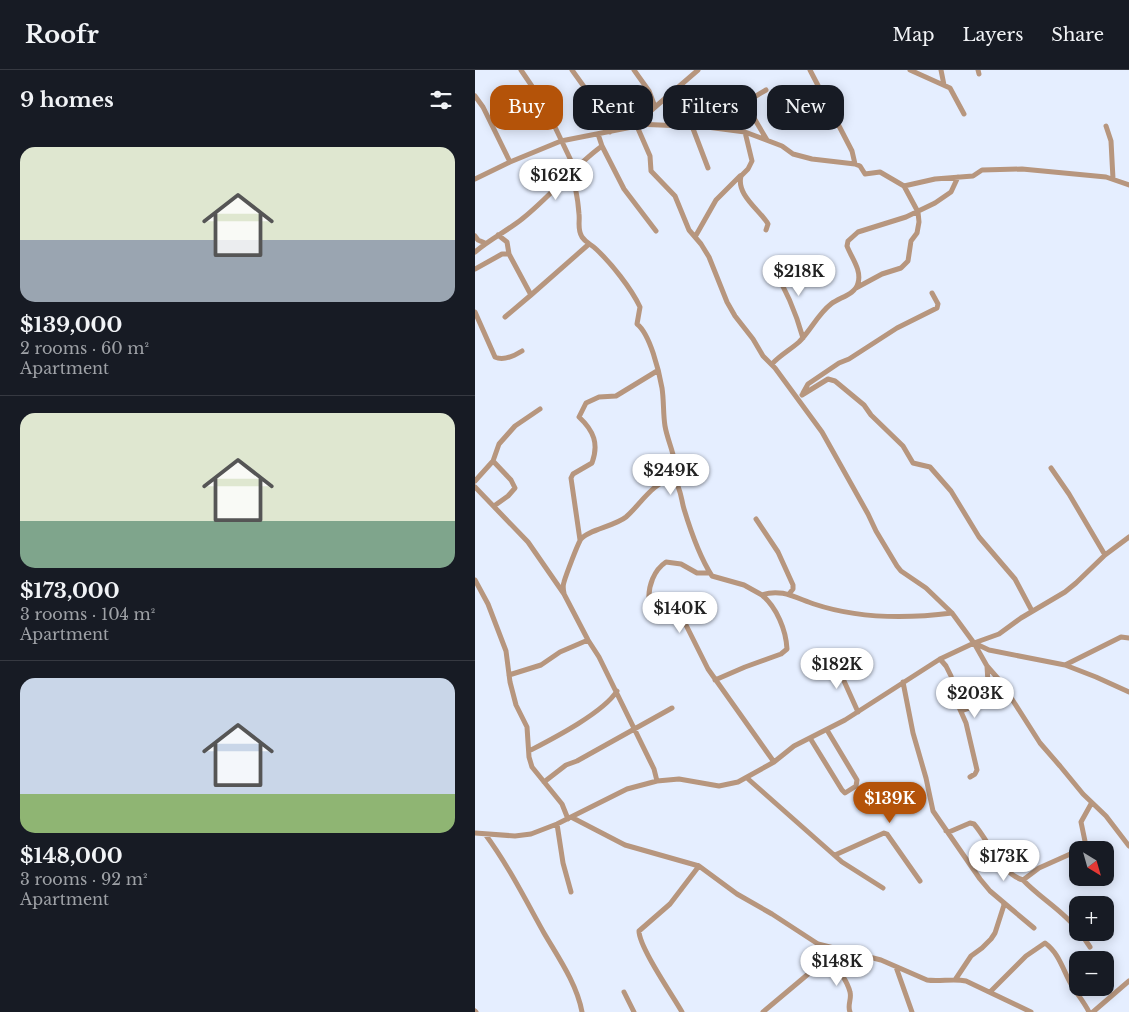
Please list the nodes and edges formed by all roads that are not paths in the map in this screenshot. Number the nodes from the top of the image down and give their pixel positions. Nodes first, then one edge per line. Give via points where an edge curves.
1 (521, 70) edge
2 (572, 70) edge
3 (634, 70) edge
4 (810, 70) edge
5 (910, 70) edge
6 (941, 70) edge
7 (695, 71) edge
8 (944, 85) junction
9 (766, 90) dead end
10 (475, 96) edge
11 (655, 107) joint
12 (963, 114) dead end
13 (1107, 126) dead end
14 (619, 130) edge
15 (639, 130) edge
16 (694, 130) edge
17 (727, 130) edge
18 (610, 132) junction
19 (745, 132) junction
20 (599, 134) junction
21 (768, 140) junction
22 (561, 141) junction
23 (603, 146) junction
24 (510, 162) junction
25 (855, 164) junction
26 (708, 168) dead end
27 (575, 169) junction
28 (570, 174) junction
29 (741, 176) junction
30 (958, 177) junction
31 (1113, 179) junction
32 (475, 180) edge
33 (904, 186) junction
34 (1129, 186) edge
35 (918, 212) junction
36 (766, 230) dead end
37 (655, 231) dead end
38 (498, 234) junction
39 (475, 236) edge
40 (695, 237) junction
41 (485, 243) junction
42 (589, 244) junction
43 (475, 252) edge
44 (509, 254) junction
45 (772, 267) dead end
46 (475, 269) edge
47 (856, 288) junction
48 (932, 293) dead end
49 (531, 296) junction
50 (475, 312) edge
51 (505, 317) dead end
52 (803, 338) junction
53 (522, 352) dead end
54 (772, 364) junction
55 (657, 371) junction
56 (800, 398) junction
57 (539, 409) dead end
58 (493, 461) junction
59 (1051, 468) dead end
60 (674, 479) junction
61 (475, 482) edge
62 (475, 487) edge
63 (494, 506) junction
64 (756, 519) dead end
65 (1129, 537) edge
66 (580, 540) junction
67 (1105, 555) junction
68 (710, 573) junction
69 (475, 580) edge
70 (563, 594) junction
71 (789, 594) junction
72 (762, 595) junction
73 (1032, 611) junction
74 (952, 614) junction
75 (1129, 638) edge
76 (588, 640) junction
77 (974, 643) junction
78 (940, 660) junction
79 (835, 661) dead end
80 (1065, 665) junction
81 (987, 666) junction
82 (509, 675) junction
83 (715, 680) junction
84 (903, 682) junction
85 (617, 692) junction
86 (1129, 692) edge
87 (672, 708) dead end
88 (961, 711) junction
89 (858, 712) junction
90 (634, 730) junction
91 (827, 730) junction
92 (810, 738) junction
93 (529, 751) junction
94 (773, 762) junction
95 (970, 777) dead end
96 (747, 778) junction
97 (657, 781) junction
98 (544, 782) junction
99 (1091, 804) junction
100 (569, 818) junction
101 (557, 824) junction
102 (946, 831) junction
103 (475, 833) edge
104 (485, 834) junction
105 (1085, 841) edge
106 (1129, 846) edge
107 (1069, 854) edge
108 (835, 855) junction
109 (699, 866) junction
110 (1023, 880) junction
111 (920, 881) dead end
112 (883, 888) dead end
113 (571, 892) dead end
114 (1003, 902) junction
115 (1069, 918) edge
116 (1035, 928) dead end
117 (1086, 941) edge
118 (1090, 947) dead end
119 (838, 949) junction
120 (828, 957) junction
121 (896, 966) junction
122 (955, 980) junction
123 (1129, 980) edge
124 (624, 992) dead end
125 (990, 992) junction
126 (582, 1012) edge
127 (635, 1012) edge
128 (682, 1012) edge
129 (763, 1012) edge
130 (850, 1012) edge
131 (912, 1012) edge
132 (1031, 1012) edge
133 (1089, 1012) edge
134 (1093, 1012) edge

1 - 22 street via 545,104
2 - 18 street via 600,109
3 - 11 street via 649,91
4 - 25 street via 852,151
5 - 8 street
6 - 8 street
7 - 11 street
8 - 12 street via 950,88
9 - 21 street via 751,99 748,108
10 - 24 street
13 - 31 street
14 - 18 street
15 - 40 street via 650,156 651,171 675,196
16 - 26 street
17 - 19 street
18 - 20 street
19 - 21 street
19 - 29 street via 752,161
20 - 22 street
20 - 23 street
21 - 25 street via 793,154
22 - 24 street
22 - 27 street
23 - 27 street
23 - 37 street via 625,189
24 - 32 street
25 - 33 street via 865,174 881,172
27 - 28 street
28 - 38 street via 522,219
28 - 42 street via 580,216 579,231
29 - 36 street via 743,194 763,216 768,224
29 - 40 street via 716,200
30 - 31 street via 973,176 982,170 1022,169
30 - 33 street
30 - 35 street via 951,192
31 - 34 street
33 - 35 street
35 - 47 street via 919,228 911,242 905,265
35 - 47 street via 851,237 847,246 858,269
38 - 41 street
38 - 44 street via 507,242
39 - 41 street
40 - 54 street via 709,257 730,309
41 - 43 street
42 - 49 street
42 - 55 street via 615,270 637,301 640,307 637,324 643,328
44 - 46 street via 502,254
44 - 49 street
45 - 52 street via 783,284
47 - 52 street via 822,311
48 - 56 street via 937,308 839,363 808,384
49 - 51 street
50 - 53 street via 495,357 500,359
52 - 54 street
54 - 56 street
55 - 60 street via 662,387 665,428 673,455
55 - 66 street via 616,396 599,397 586,403 579,417 591,428 596,447 592,463 571,478
56 - 73 street via 828,379 864,405 898,440 913,463 930,467 954,494 969,523 1015,579
56 - 74 street via 897,566 927,588
57 - 58 street via 515,426 496,449
58 - 61 street
58 - 63 street via 515,488
59 - 67 street
60 - 66 street via 646,495 617,523
60 - 68 street
62 - 63 street
63 - 70 street via 528,542
64 - 71 street via 778,552 793,586
65 - 67 street
66 - 70 street via 563,584
67 - 73 street via 1071,588
68 - 72 street via 715,578 744,585
68 - 83 street via 697,573 681,564 666,562 660,566 649,590 649,600 686,624
69 - 82 street via 506,651
70 - 76 street
71 - 72 street via 777,591
71 - 74 street via 860,616
72 - 83 street via 777,613 787,649
73 - 77 street via 999,634
74 - 77 street
75 - 80 street via 1121,637
76 - 82 street via 560,652 541,665
76 - 85 street
77 - 78 street
77 - 80 street via 989,650
77 - 81 street
78 - 84 street
78 - 88 street via 949,670
79 - 89 street
80 - 86 street
81 - 88 street via 989,698 981,705
81 - 99 street via 1001,682 1040,744
82 - 93 street via 527,727
83 - 94 street
84 - 89 street
84 - 102 street via 933,811
85 - 90 street
85 - 93 street via 579,723
87 - 90 street
88 - 95 street via 967,723 977,770
89 - 91 street
90 - 97 street
90 - 98 street via 566,765
91 - 92 street
91 - 92 street via 857,780 856,786 845,793
92 - 94 street
93 - 98 street via 532,767
94 - 96 street
96 - 97 street via 719,786 679,779
96 - 108 street
97 - 100 street via 627,788
98 - 100 street
99 - 105 street via 1081,822
99 - 106 street via 1106,816
100 - 101 street
100 - 109 street via 625,845
101 - 104 street via 523,836
101 - 113 street
102 - 110 street via 974,824 1013,876
102 - 114 street via 980,879
103 - 104 street
104 - 126 street via 512,873 565,970
107 - 110 street via 1039,868
108 - 111 street via 884,833
108 - 112 street
109 - 119 street via 806,937
109 - 128 street via 670,904 639,931 646,951
110 - 115 street
114 - 116 street
114 - 122 street via 1004,909 995,933 971,956
117 - 118 street
119 - 120 street
119 - 121 street
120 - 129 street
120 - 130 street via 850,991
121 - 122 street via 927,980
121 - 131 street
122 - 125 street via 966,981
123 - 134 street
124 - 127 street
125 - 132 street
125 - 133 street via 1026,956 1045,943 1060,960

